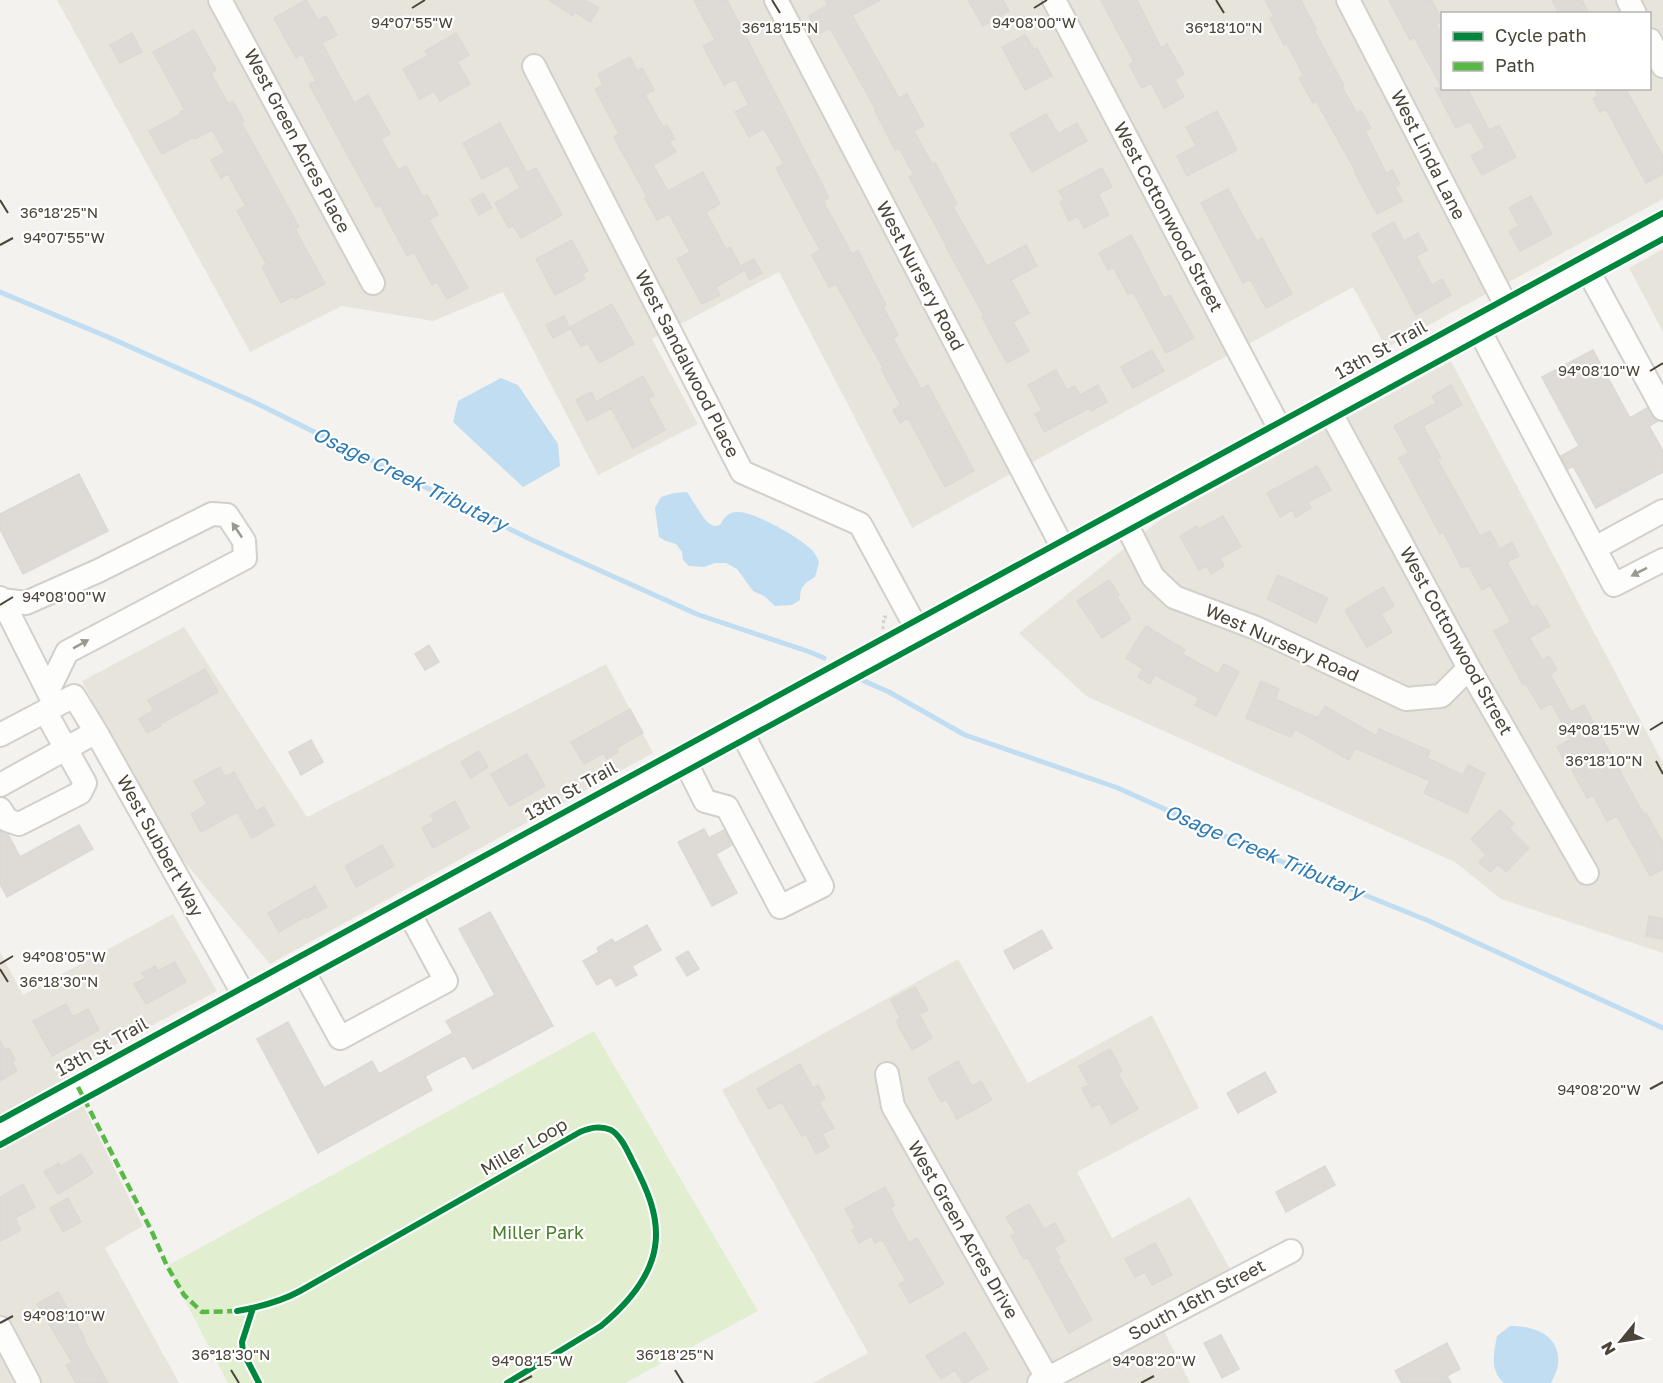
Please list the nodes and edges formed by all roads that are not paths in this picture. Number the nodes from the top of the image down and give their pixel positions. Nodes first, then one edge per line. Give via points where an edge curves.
1 (220, 0) edge
2 (776, 0) edge
3 (1054, 0) edge
4 (1348, 0) edge
5 (1651, 42) edge
6 (534, 66) dead end
7 (1663, 66) edge
8 (1663, 225) edge
9 (1586, 267) junction
10 (373, 283) dead end
11 (1508, 309) junction
12 (1478, 326) junction
13 (1328, 408) junction
14 (1663, 409) edge
15 (1282, 433) junction
16 (1663, 511) edge
17 (1124, 520) junction
18 (1595, 548) junction
19 (1065, 552) junction
20 (1663, 560) edge
21 (1, 599) edge
22 (918, 631) junction
23 (1469, 668) junction
24 (56, 701) junction
25 (740, 729) junction
26 (2, 730) edge
27 (96, 732) junction
28 (66, 748) junction
29 (684, 759) junction
30 (0, 785) edge
31 (0, 809) edge
32 (1587, 873) dead end
33 (407, 909) junction
34 (301, 967) junction
35 (245, 997) junction
36 (887, 1074) dead end
37 (0, 1132) edge
38 (1291, 1251) dead end
39 (0, 1328) edge
40 (1045, 1382) edge
41 (29, 1383) edge

1 - 10 street, West Green Acres Place
2 - 19 street, West Nursery Road
3 - 15 street, West Cottonwood Street
4 - 11 street, West Linda Lane
5 - 7 street
6 - 22 street, West Sandalwood Place via 742,472 860,524
8 - 9 street
9 - 11 street
9 - 14 street
11 - 12 street
12 - 13 street
12 - 18 street
13 - 15 street
13 - 23 street, West Cottonwood Street
15 - 17 street
16 - 18 street
17 - 19 street
17 - 23 street, West Nursery Road via 1153,577 1174,597 1256,628 1406,699 1441,696
20 -> 18 street via 1614,585
19 - 22 street
21 - 24 street
24 -> 21 street via 67,652 245,558 244,541 227,515 212,514 26,603
22 - 25 street
23 - 32 street, West Cottonwood Street
24 - 26 street
24 - 27 street, West Subbert Way
24 - 28 street
25 - 29 street
25 - 29 street via 822,886 780,907 727,807 705,801
27 - 28 street
27 - 35 street, West Subbert Way
28 - 30 street
28 - 31 street via 85,783 80,793 19,824 7,820
29 - 33 street
33 - 34 street
33 - 34 street via 446,981 340,1038
34 - 35 street
35 - 37 street
36 - 40 street, West Green Acres Drive via 892,1106
38 - 40 street, South 16th Street
39 - 41 street

